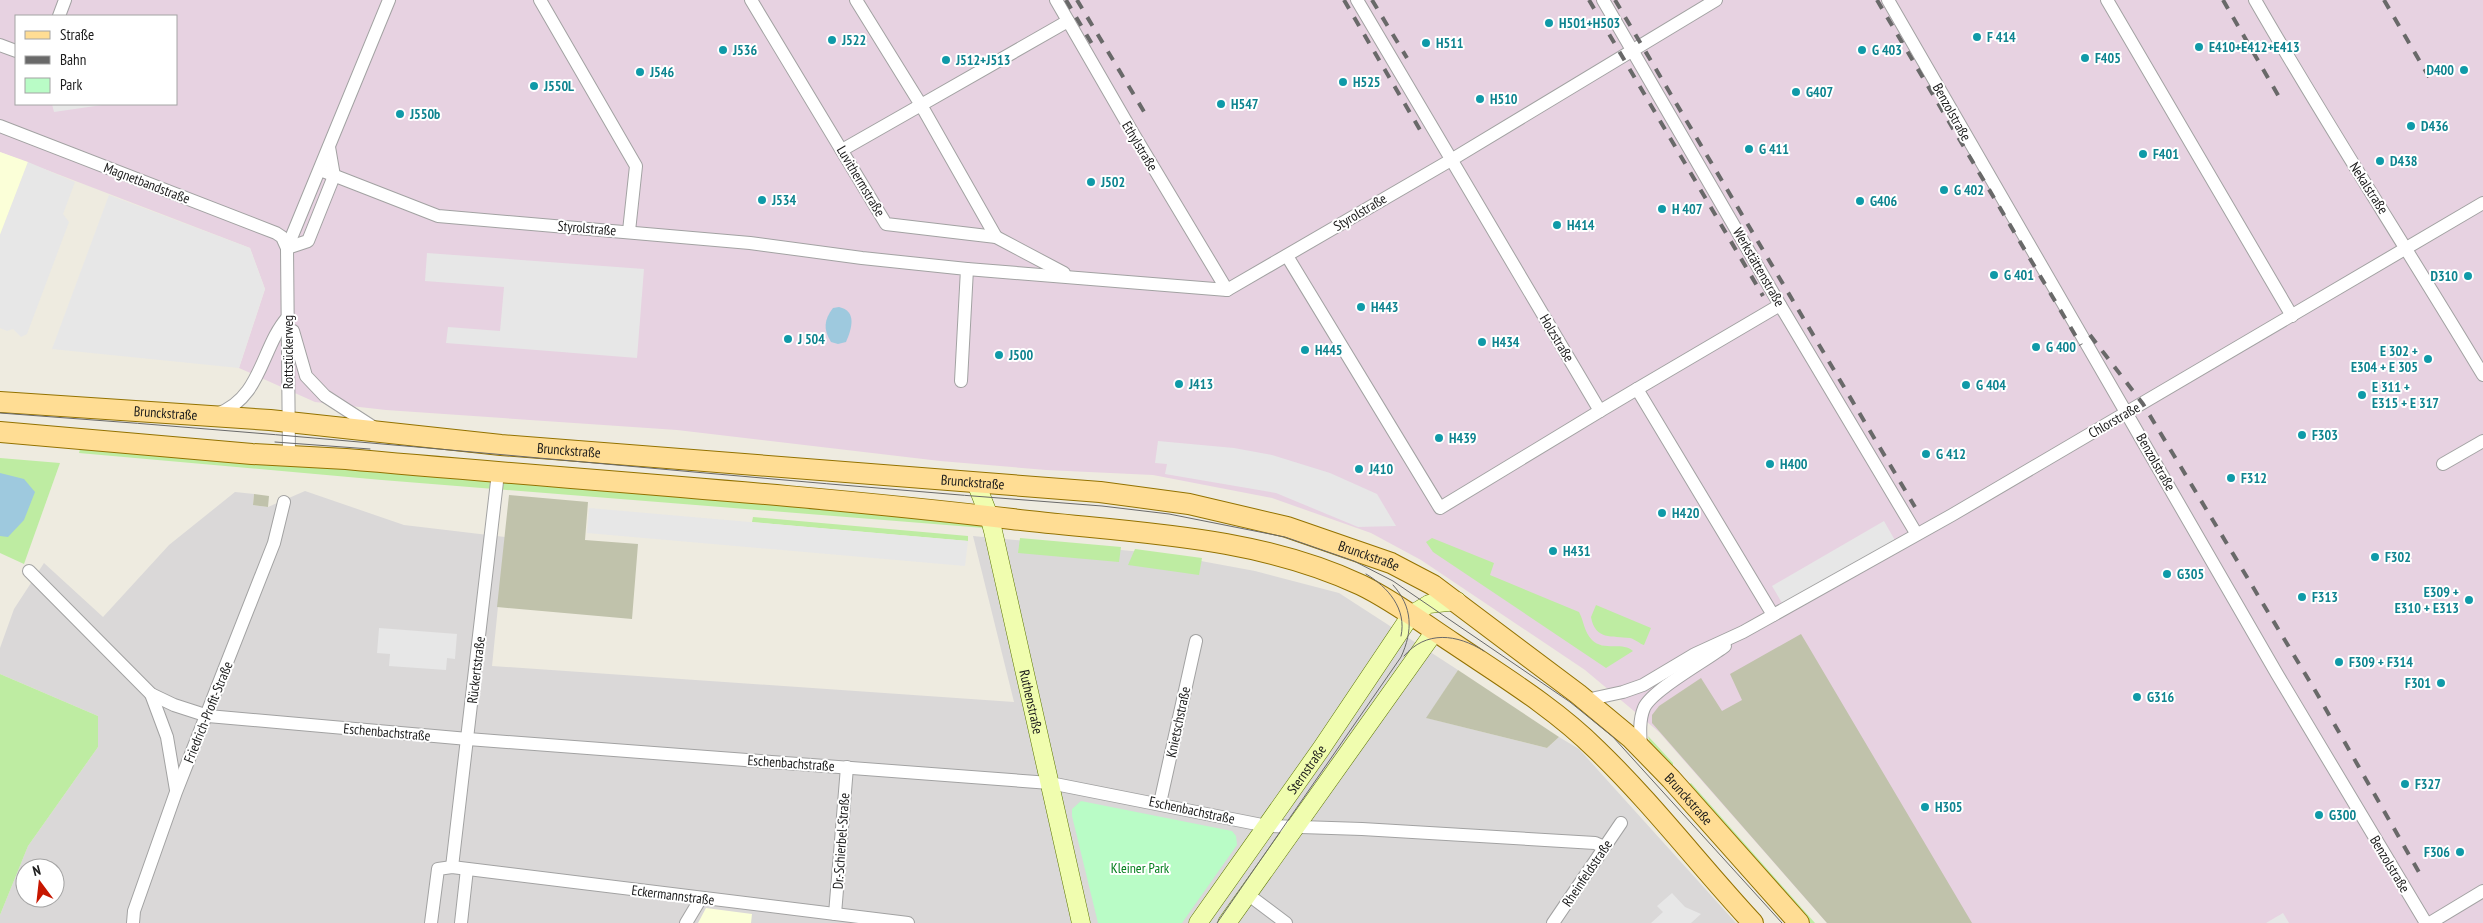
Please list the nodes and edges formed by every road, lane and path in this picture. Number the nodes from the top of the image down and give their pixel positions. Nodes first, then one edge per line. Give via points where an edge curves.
1 (65, 0) edge
2 (388, 0) edge
3 (540, 0) edge
4 (751, 0) edge
5 (856, 0) edge
6 (1056, 0) edge
7 (1357, 0) edge
8 (1603, 0) edge
9 (1716, 0) edge
10 (1888, 0) edge
11 (2107, 0) edge
12 (2255, 0) edge
13 (59, 15) edge
14 (1068, 21) junction
15 (0, 45) edge
16 (1632, 49) junction
17 (15, 52) edge
18 (921, 105) junction
19 (0, 126) edge
20 (329, 147) junction
21 (842, 150) junction
22 (1451, 160) junction
23 (320, 170) junction
24 (334, 176) junction
25 (2483, 203) edge
26 (630, 231) junction
27 (996, 237) junction
28 (287, 248) junction
29 (2407, 248) junction
30 (1287, 256) junction
31 (968, 269) junction
32 (1068, 276) junction
33 (1227, 290) junction
34 (1780, 305) junction
35 (2292, 316) junction
36 (288, 317) junction
37 (2483, 375) edge
38 (960, 381) dead end
39 (1637, 388) junction
40 (0, 402) edge
41 (1600, 411) junction
42 (2128, 413) junction
43 (213, 416) junction
44 (289, 422) junction
45 (0, 432) edge
46 (382, 432) junction
47 (2483, 441) edge
48 (289, 456) junction
49 (2443, 464) dead end
50 (498, 473) junction
51 (976, 484) junction
52 (284, 502) dead end
53 (990, 516) junction
54 (1916, 534) junction
55 (29, 571) dead end
56 (1457, 601) junction
57 (1411, 615) junction
58 (1773, 615) junction
59 (1435, 631) junction
60 (1196, 641) dead end
61 (1703, 657) junction
62 (151, 694) junction
63 (1586, 700) junction
64 (208, 716) junction
65 (468, 738) junction
66 (1641, 747) junction
67 (847, 767) junction
68 (1050, 783) junction
69 (176, 792) junction
70 (1160, 803) junction
71 (1621, 823) dead end
72 (1267, 826) junction
73 (1295, 826) junction
74 (1604, 847) junction
75 (452, 867) junction
76 (467, 869) junction
77 (2483, 891) edge
78 (1246, 894) junction
79 (701, 898) junction
80 (835, 914) junction
81 (134, 922) edge
82 (431, 923) edge
83 (460, 923) edge
84 (686, 923) edge
85 (908, 923) edge
86 (1081, 923) edge
87 (1198, 923) edge
88 (1227, 923) edge
89 (1286, 923) edge
90 (1553, 923) edge
91 (1753, 923) edge
92 (1799, 923) edge
93 (2426, 923) edge
94 (2430, 923) edge

1 - 13 street
2 - 20 street, Rottstückerweg
3 - 26 street via 636,166
4 - 21 street, Luvithermstraße
5 - 18 street
6 - 14 street, Ethylstraße
7 - 22 street, Holzstraße
8 - 16 street, Werkstättenstraße
9 - 16 street, Styrolstraße
10 - 42 street, Benzolstraße
11 - 35 street
12 - 29 street, Nekalstraße via 2320,113
14 - 18 street
14 - 33 street, Ethylstraße
15 - 17 street
16 - 22 street, Styrolstraße
16 - 34 street, Werkstättenstraße
18 - 21 street
18 - 27 street
19 - 28 street, Magnetbandstraße via 276,233
20 - 23 street, Rottstückerweg
20 - 24 street
21 - 27 street, Luvithermstraße via 886,224
22 - 30 street, Styrolstraße
22 - 41 street, Holzstraße
23 - 24 street, Styrolstraße
23 - 28 street, Rottstückerweg
24 - 26 street, Styrolstraße via 438,216
24 - 28 street via 308,241
25 - 29 street, Chlorstraße
26 - 31 street, Styrolstraße
27 - 32 street, Luvithermstraße
28 - 36 street, Rottstückerweg
29 - 35 street, Chlorstraße
29 - 37 street, Nekalstraße
30 - 33 street, Styrolstraße
30 - 41 street via 1440,508
31 - 32 street
31 - 38 street
32 - 33 street
34 - 39 street
34 - 54 street, Werkstättenstraße
35 - 42 street, Chlorstraße
36 - 43 street via 276,332 251,387 232,407
36 - 44 street, Rottstückerweg
36 - 46 street via 306,376 325,396
39 - 41 street
39 - 58 street
40 - 43 main road, Brunckstraße
42 - 54 street, Chlorstraße
42 - 93 street, Benzolstraße via 2277,674
43 - 44 main road, Brunckstraße
44 - 46 main road, Brunckstraße
44 - 48 street, Rottstückerweg
45 - 48 main road, Brunckstraße
46 - 51 main road, Brunckstraße via 501,445
47 - 49 street
48 - 50 main road, Brunckstraße
50 - 53 main road, Brunckstraße
50 - 65 street, Rückertstraße
51 - 53 main road, Ruthenstraße
51 - 56 main road, Brunckstraße via 1100,492 1239,514 1321,537 1392,563
52 - 64 street, Friedrich-Profit-Straße via 274,543
53 - 57 main road, Brunckstraße via 1182,535 1288,557 1366,588
53 - 68 main road, Ruthenstraße
54 - 58 street, Chlorstraße
55 - 62 street, Eschenbachstraße
56 - 57 main road via 1429,604
56 - 63 main road, Brunckstraße
57 - 59 main road, Brunckstraße
57 - 72 main road, Sternstraße
58 - 61 street, Chlorstraße
59 - 73 main road, Sternstraße
59 - 91 main road, Brunckstraße via 1508,680 1595,747
60 - 70 street, Knietschstraße
61 - 63 street via 1623,692
61 - 66 street via 1655,694 1645,707
62 - 64 street, Eschenbachstraße
62 - 69 street via 167,737
63 - 66 main road, Brunckstraße
64 - 65 street, Eschenbachstraße
64 - 69 street, Friedrich-Profit-Straße
65 - 67 street, Eschenbachstraße
65 - 75 street, Rückertstraße
66 - 92 main road, Brunckstraße
67 - 68 street, Eschenbachstraße
67 - 80 street, Dr.-Schierbel-Straße
68 - 70 street, Eschenbachstraße
68 - 86 main road, Ruthenstraße
69 - 81 street, Friedrich-Profit-Straße via 134,911
70 - 72 street, Eschenbachstraße
71 - 74 street, Rheinfeldstraße
72 - 73 street, Eschenbachstraße
72 - 87 main road, Sternstraße
73 - 74 street, Eschenbachstraße via 1595,843
73 - 78 main road, Sternstraße
74 - 90 street, Rheinfeldstraße
75 - 76 street, Eckermannstraße
75 - 82 street, Eckermannstraße via 438,869
76 - 79 street, Eckermannstraße
76 - 83 street
77 - 94 street
78 - 88 main road, Sternstraße
78 - 89 street
79 - 80 street, Eckermannstraße
79 - 84 street
80 - 85 street, Eckermannstraße

